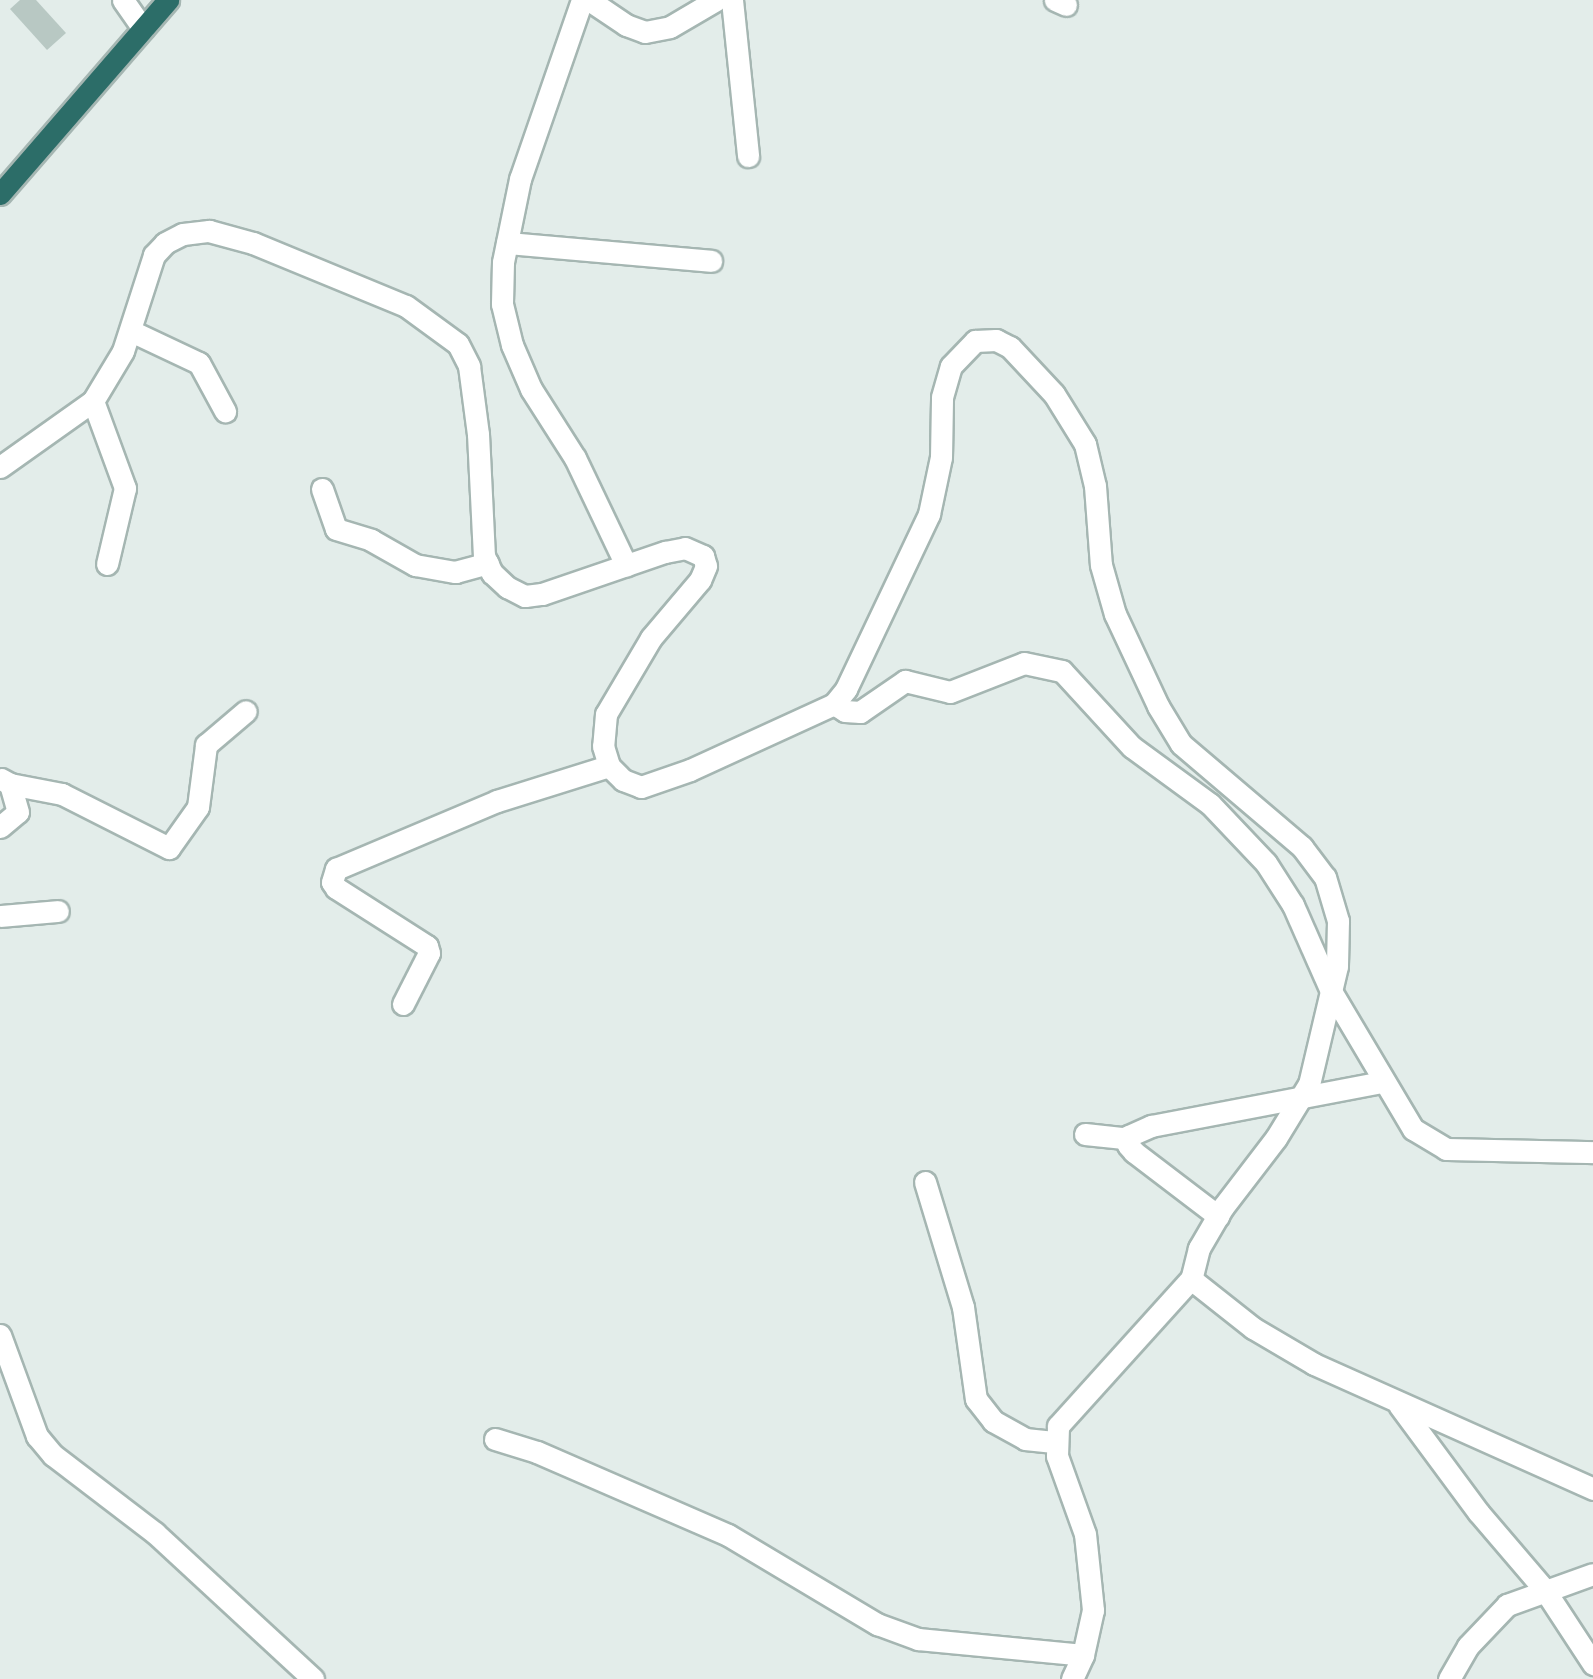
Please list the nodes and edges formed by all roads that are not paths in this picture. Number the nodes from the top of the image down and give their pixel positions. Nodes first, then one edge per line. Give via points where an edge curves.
1 (123, 0) edge
2 (168, 0) edge
3 (582, 0) edge
4 (589, 0) edge
5 (716, 0) edge
6 (732, 0) edge
7 (142, 30) junction
8 (748, 156) dead end
9 (0, 194) edge
10 (507, 243) junction
11 (710, 261) dead end
12 (131, 331) junction
13 (93, 401) junction
14 (225, 411) dead end
15 (0, 467) edge
16 (321, 489) dead end
17 (107, 564) dead end
18 (488, 564) junction
19 (626, 565) junction
20 (834, 704) junction
21 (246, 711) dead end
22 (610, 766) junction
23 (5, 781) edge
24 (0, 827) edge
25 (58, 911) dead end
26 (0, 916) edge
27 (1331, 991) junction
28 (403, 1004) dead end
29 (1382, 1082) junction
30 (1300, 1099) junction
31 (1085, 1134) dead end
32 (1129, 1136) junction
33 (1593, 1152) edge
34 (925, 1182) dead end
35 (1218, 1216) junction
36 (1191, 1279) junction
37 (0, 1335) edge
38 (1399, 1405) junction
39 (495, 1439) dead end
40 (1054, 1442) junction
41 (1593, 1489) edge
42 (1593, 1574) edge
43 (1544, 1589) junction
44 (1083, 1655) junction
45 (1593, 1664) edge
46 (313, 1679) edge
47 (1072, 1679) edge
48 (1448, 1679) edge

1 - 7 street
2 - 7 highway
3 - 10 street via 537,120
4 - 5 street via 645,32 670,27
6 - 8 street
7 - 9 highway
10 - 11 street
10 - 19 street via 502,304 512,345 531,388 602,511
12 - 13 street
12 - 14 street via 199,363
12 - 18 street via 154,256 165,243 183,234 209,231 253,243 406,306 437,325 458,344 469,366
13 - 15 street
13 - 17 street via 125,488
16 - 18 street via 336,529 371,540 415,565 455,572
18 - 19 street via 507,587 525,596 563,590
19 - 22 street via 685,548 703,556 706,566 625,674 606,713 603,746
20 - 22 street via 659,782 640,787 623,780
20 - 27 street via 860,712 905,681 950,692 1024,663 1062,671 1132,747 1210,804 1266,863 1293,905
20 - 27 street via 846,689 929,514 941,457 942,397 951,366 975,341 996,340 1036,372 1085,444 1095,486 1101,565 1115,614 1181,744 1302,847 1325,877 1338,921
21 - 23 street via 206,745 198,807 169,848 62,794
22 - 28 street via 497,801 336,869 332,882 336,888 427,946 429,953
23 - 24 street via 18,811
25 - 26 street
27 - 29 street
27 - 30 street via 1309,1084
29 - 30 street
29 - 33 street via 1413,1129 1446,1149
30 - 32 street via 1150,1126
30 - 35 street
31 - 32 street via 1114,1139
32 - 35 street via 1128,1145 1134,1152
34 - 40 street via 963,1307 976,1399 993,1421 1025,1439
35 - 36 street via 1199,1248
36 - 38 street via 1253,1328
36 - 40 street via 1058,1426
37 - 46 street via 37,1436 52,1455 155,1533
38 - 41 street
38 - 43 street via 1479,1513
39 - 44 street via 537,1452 728,1535 877,1624 918,1639
40 - 44 street via 1085,1534 1093,1610
42 - 43 street
43 - 45 street
43 - 48 street via 1507,1605 1489,1619
44 - 47 street

